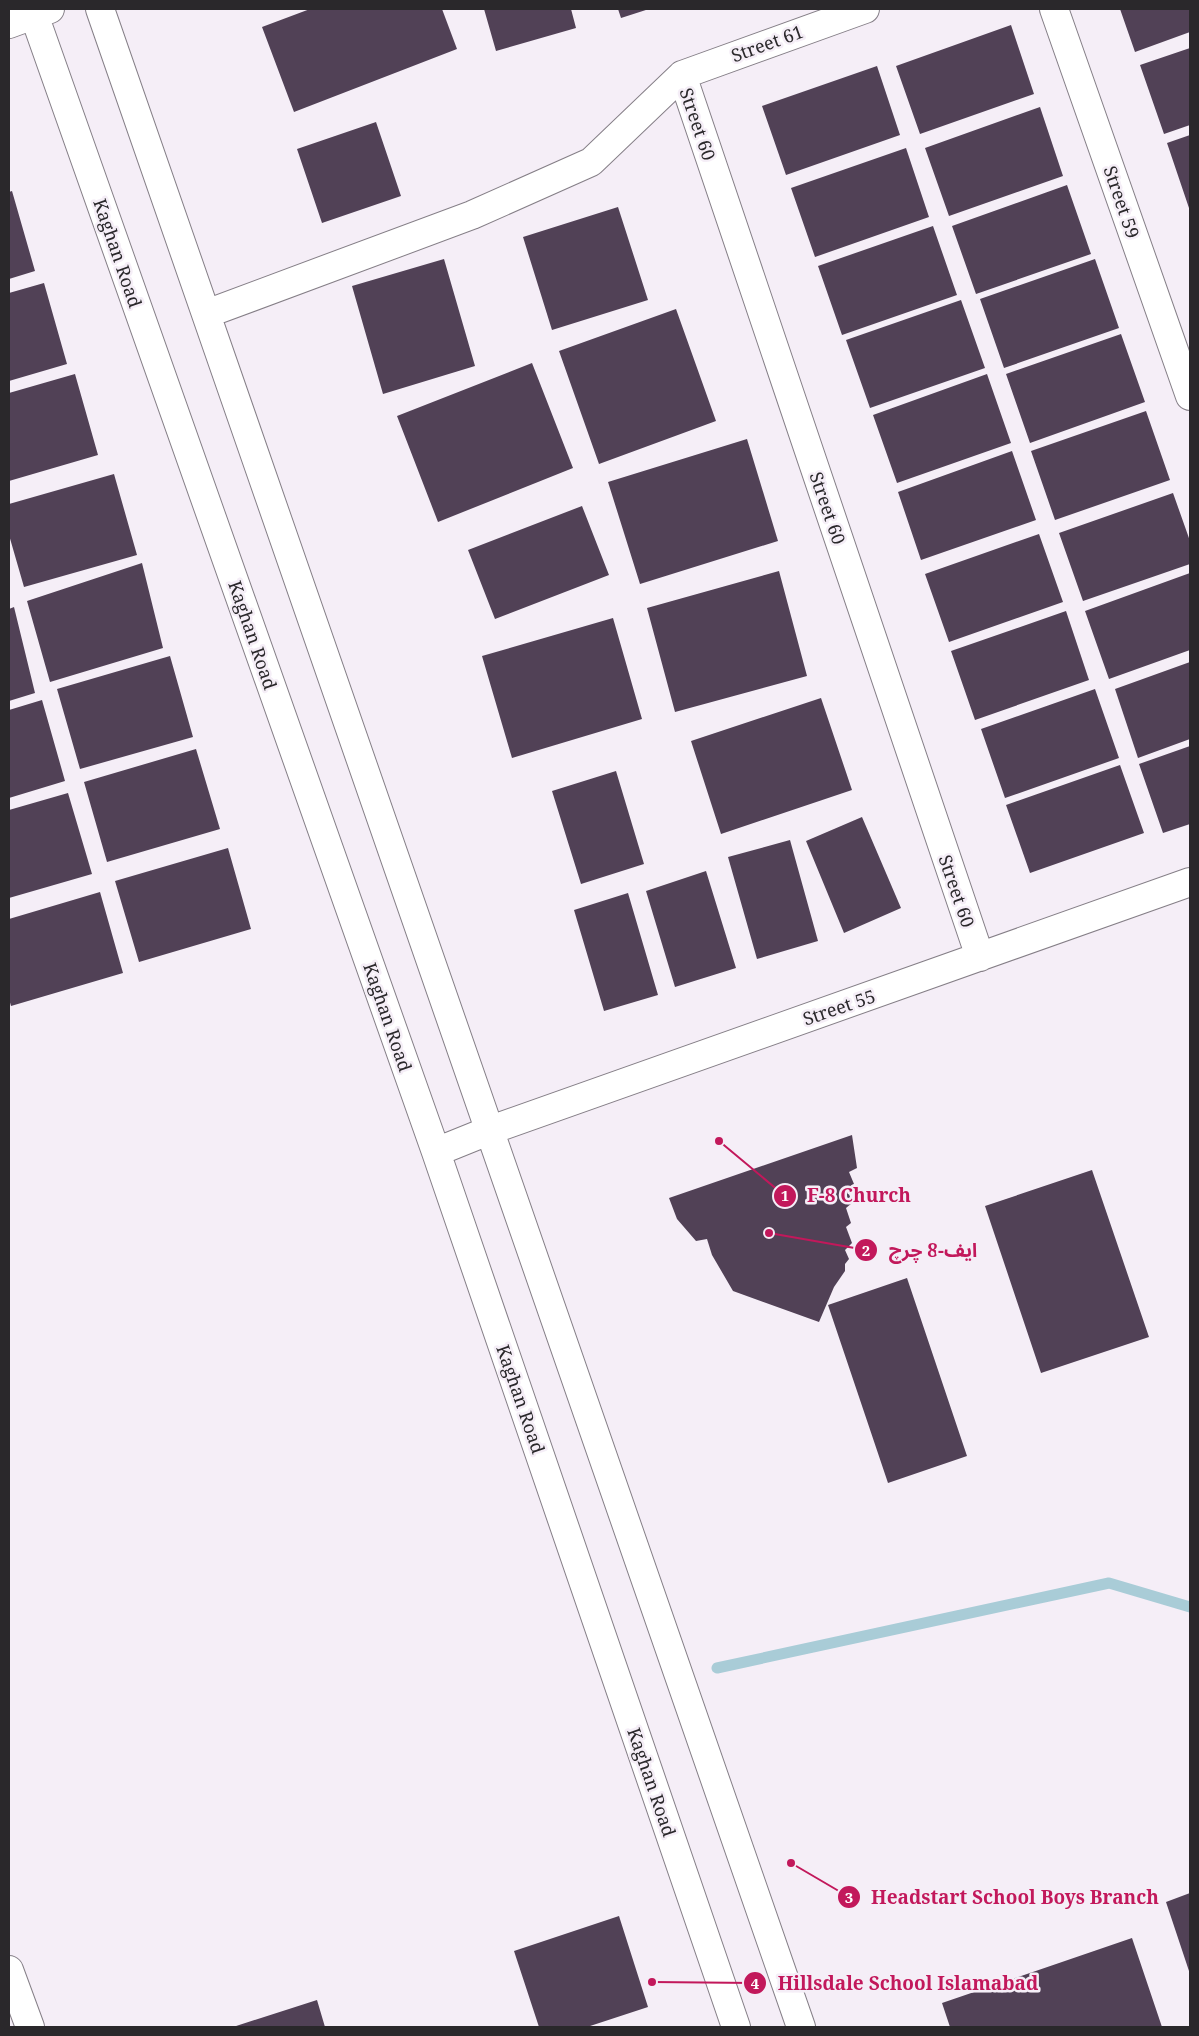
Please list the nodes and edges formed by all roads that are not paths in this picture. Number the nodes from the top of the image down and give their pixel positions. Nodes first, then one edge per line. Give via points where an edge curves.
1 (100, 9) edge
2 (865, 9) edge
3 (1054, 9) edge
4 (39, 11) edge
5 (9, 24) edge
6 (690, 72) junction
7 (206, 314) junction
8 (1190, 396) edge
9 (1190, 882) edge
10 (980, 957) junction
11 (488, 1131) junction
12 (436, 1152) junction
13 (9, 1970) edge
14 (30, 2027) edge
15 (736, 2027) edge
16 (801, 2027) edge

1 - 7 street
2 - 6 street, Street 61
3 - 8 street, Street 59
4 - 5 street
4 - 12 street, Kaghan Road
6 - 7 street via 591,162 472,216
6 - 10 street, Street 60
7 - 11 street
9 - 10 street, Street 55
10 - 11 street, Street 55
11 - 12 street, Street 55
11 - 16 street
12 - 15 street, Kaghan Road
13 - 14 street

